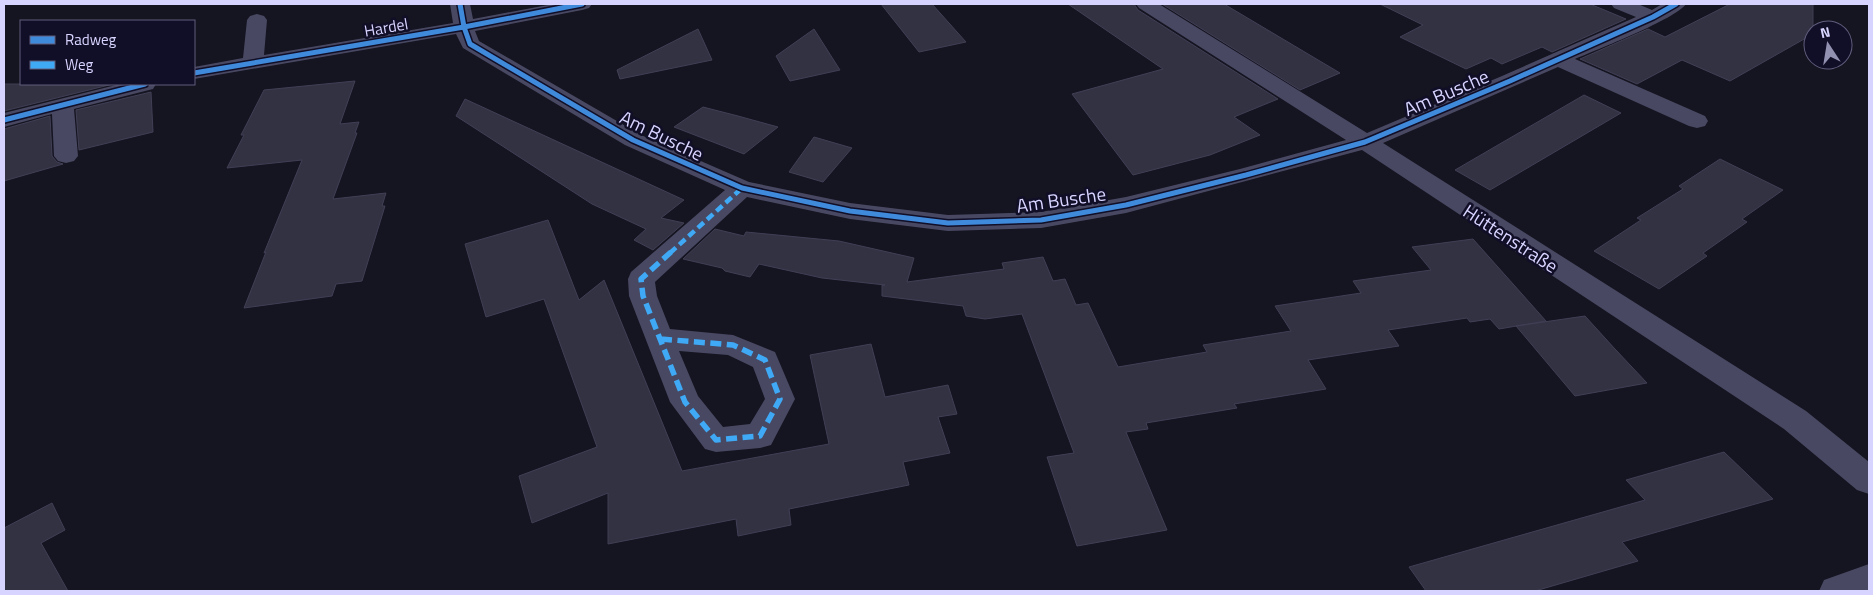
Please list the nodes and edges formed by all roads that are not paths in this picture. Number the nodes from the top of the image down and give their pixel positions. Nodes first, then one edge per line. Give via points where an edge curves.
1 (460, 4) edge
2 (582, 4) edge
3 (1146, 4) edge
4 (1621, 4) edge
5 (1676, 4) edge
6 (1653, 16) junction
7 (257, 20) dead end
8 (464, 27) junction
9 (1557, 59) junction
10 (253, 63) junction
11 (195, 73) edge
12 (141, 85) edge
13 (62, 105) junction
14 (4, 120) edge
15 (1697, 122) dead end
16 (1365, 142) junction
17 (66, 156) dead end
18 (742, 188) junction
19 (661, 339) dead end
20 (1869, 481) edge
21 (1869, 580) edge
22 (1837, 591) edge

1 - 8 street
2 - 8 street, Hardel
3 - 16 street, Hüttenstraße
4 - 6 street
5 - 6 street, Am Busche
6 - 9 street, Am Busche
7 - 10 street
8 - 10 street, Hardel
8 - 18 street, Am Busche via 470,44 633,140
9 - 15 street
9 - 16 street, Am Busche
10 - 11 street, Hardel
12 - 13 street
13 - 14 street
13 - 17 street
16 - 18 street, Am Busche via 1126,205 1041,220 948,223 850,211
16 - 20 street, Hüttenstraße via 1795,420
18 - 19 street via 641,279 643,296
21 - 22 street

